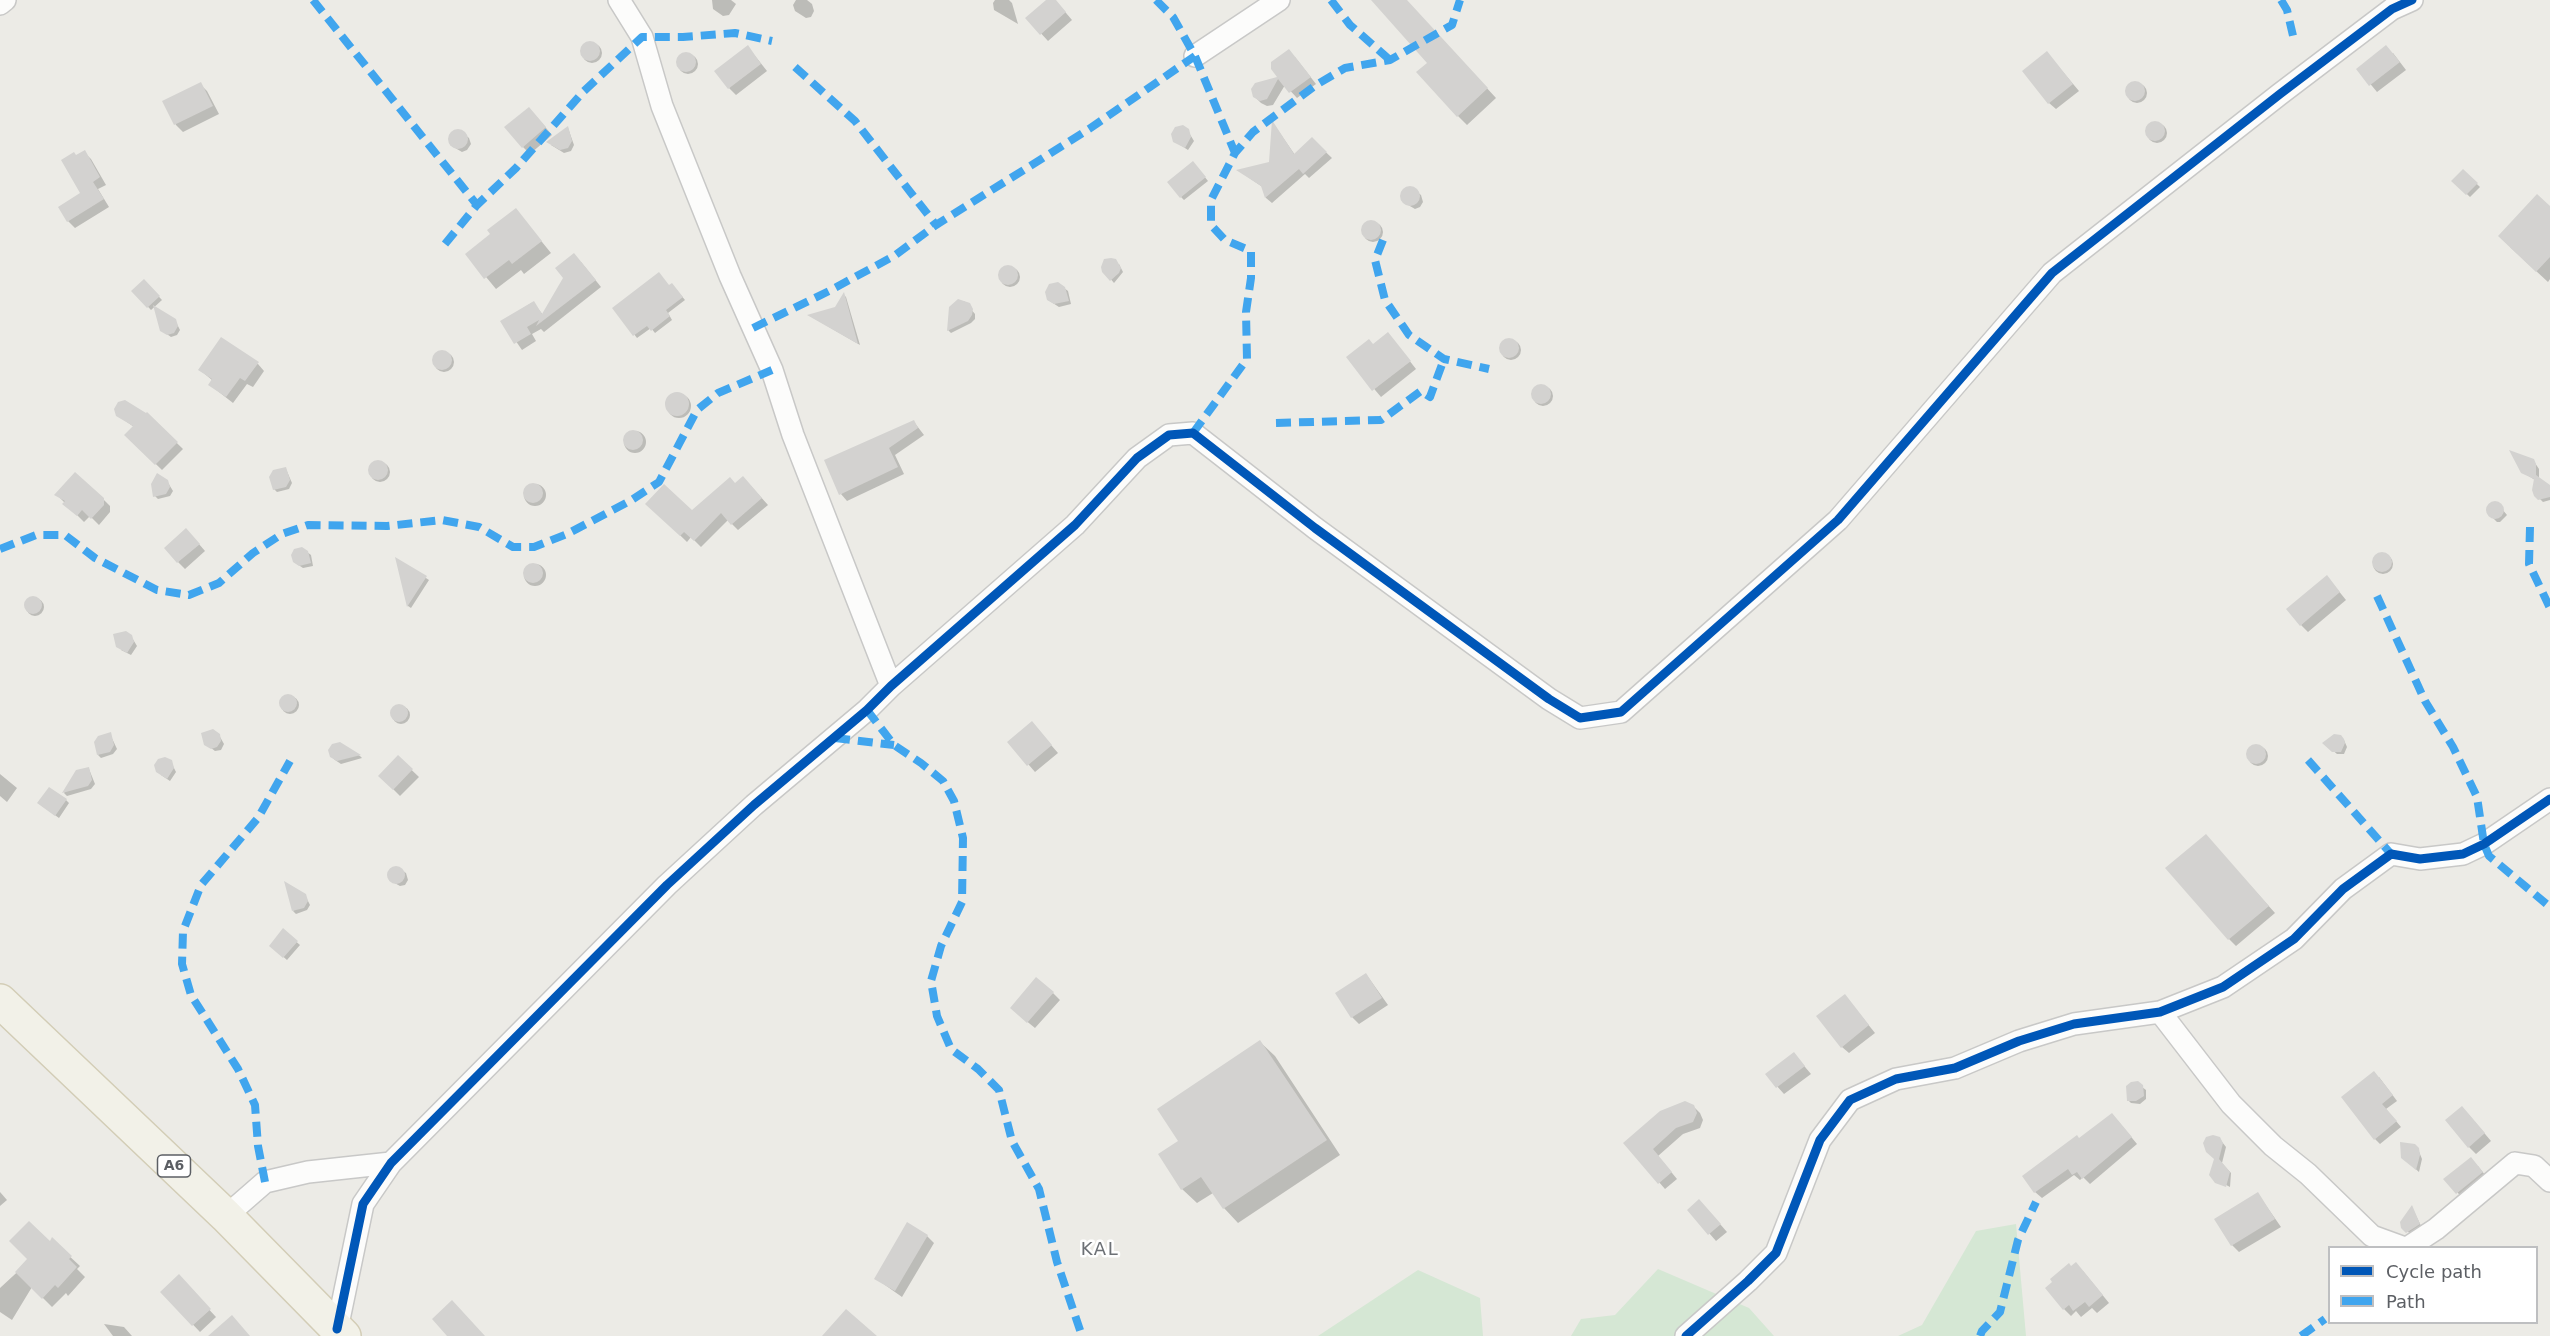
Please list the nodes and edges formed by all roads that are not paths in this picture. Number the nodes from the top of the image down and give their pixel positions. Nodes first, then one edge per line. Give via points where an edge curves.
1 (5, 0) edge
2 (619, 0) edge
3 (1279, 0) edge
4 (2412, 0) edge
5 (0, 4) edge
6 (1195, 56) dead end
7 (891, 686) junction
8 (2550, 799) edge
9 (0, 1001) edge
10 (2160, 1012) junction
11 (391, 1163) junction
12 (2550, 1181) edge
13 (226, 1216) junction
14 (2400, 1246) edge
15 (2409, 1246) edge
16 (341, 1332) edge
17 (1686, 1336) edge

1 - 5 street
2 - 7 street via 642,37 662,106 772,370 793,435
3 - 6 street
4 - 7 street via 2392,9 2052,273 1838,520 1622,712 1580,718 1550,699 1315,528 1193,433 1169,435 1137,458 1075,525
7 - 11 street via 667,885
8 - 10 street via 2463,854 2420,859 2391,854 2343,890 2294,939 2223,987
9 - 13 main road, A6
10 - 14 street via 2231,1104 2273,1146 2308,1173 2372,1236
10 - 17 street via 2074,1024 2019,1041 1955,1068 1896,1079 1850,1100 1820,1140 1776,1253
11 - 13 street via 308,1172 265,1182
11 - 16 street via 363,1204
12 - 15 street via 2534,1166 2515,1163 2436,1229
13 - 16 main road, A6

